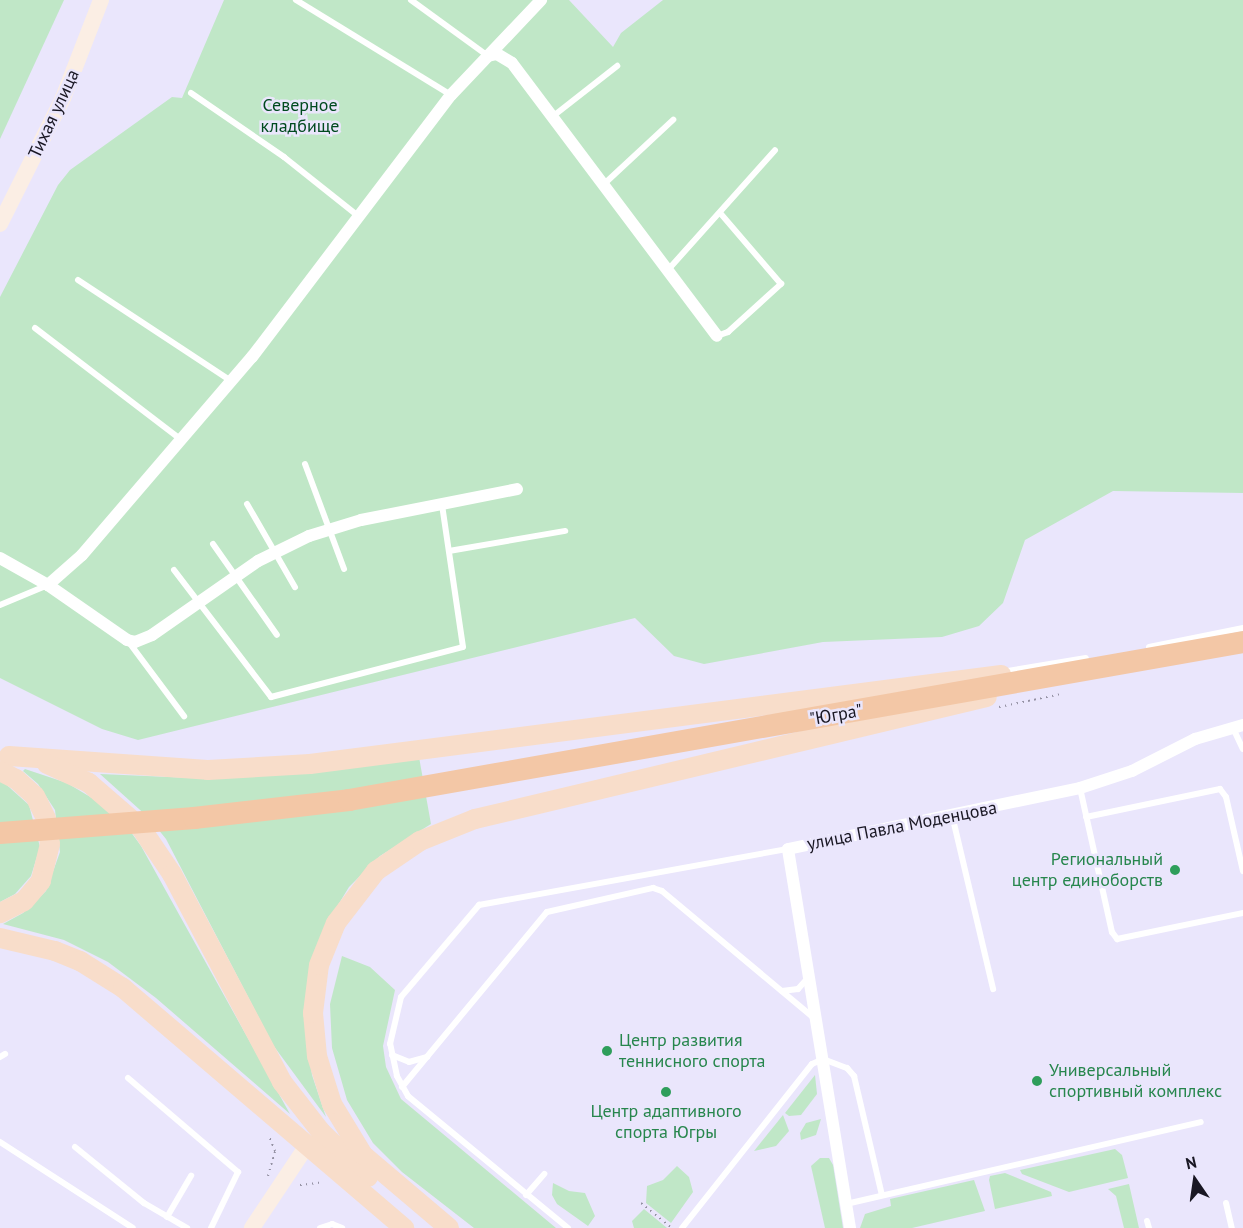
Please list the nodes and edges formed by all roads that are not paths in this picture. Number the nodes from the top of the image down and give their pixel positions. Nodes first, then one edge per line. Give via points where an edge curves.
1 (101, 0) edge
2 (296, 0) edge
3 (411, 0) edge
4 (541, 0) edge
5 (488, 56) junction
6 (617, 66) dead end
7 (191, 93) dead end
8 (452, 95) junction
9 (552, 117) junction
10 (673, 120) dead end
11 (775, 150) dead end
12 (603, 185) junction
13 (721, 214) junction
14 (357, 215) junction
15 (0, 224) edge
16 (666, 272) junction
17 (78, 280) dead end
18 (35, 327) dead end
19 (717, 336) joint
20 (231, 381) junction
21 (180, 439) junction
22 (305, 464) dead end
23 (517, 489) dead end
24 (247, 504) dead end
25 (442, 504) junction
26 (329, 529) junction
27 (565, 531) dead end
28 (213, 544) dead end
29 (274, 551) junction
30 (449, 551) junction
31 (0, 558) edge
32 (344, 569) dead end
33 (174, 570) dead end
34 (235, 575) junction
35 (48, 585) junction
36 (295, 587) dead end
37 (198, 602) junction
38 (0, 605) edge
39 (276, 635) dead end
40 (1241, 639) edge
41 (127, 640) junction
42 (1139, 655) junction
43 (1092, 657) dead end
44 (947, 681) junction
45 (184, 716) dead end
46 (1238, 727) edge
47 (1243, 749) edge
48 (3, 761) edge
49 (1080, 789) junction
50 (952, 815) junction
51 (1086, 817) junction
52 (0, 833) edge
53 (788, 849) junction
54 (1243, 871) edge
55 (0, 913) edge
56 (1243, 913) edge
57 (0, 938) edge
58 (809, 975) junction
59 (993, 989) dead end
60 (781, 991) junction
61 (816, 1020) junction
62 (390, 1044) junction
63 (428, 1057) junction
64 (823, 1059) junction
65 (128, 1078) dead end
66 (402, 1087) junction
67 (1201, 1122) dead end
68 (0, 1142) edge
69 (306, 1147) junction
70 (75, 1148) dead end
71 (544, 1174) dead end
72 (191, 1176) dead end
73 (526, 1195) junction
74 (882, 1196) junction
75 (1226, 1203) dead end
76 (846, 1204) junction
77 (167, 1217) junction
78 (133, 1228) edge
79 (187, 1228) edge
80 (211, 1228) edge
81 (252, 1228) edge
82 (320, 1228) edge
83 (342, 1228) edge
84 (404, 1228) edge
85 (431, 1228) edge
86 (449, 1228) edge
87 (568, 1228) edge
88 (682, 1228) edge
89 (850, 1228) edge
90 (1232, 1228) edge

1 - 15 main road, Тихая улица via 63,98
2 - 8 lane
3 - 5 lane
4 - 5 street
5 - 8 street
5 - 9 street via 497,54 512,63
6 - 9 lane
7 - 14 lane via 284,157
8 - 14 street
9 - 12 street
10 - 12 lane
11 - 13 lane
12 - 16 street
13 - 16 lane
13 - 19 lane via 782,284 728,332
14 - 20 street
16 - 19 street
17 - 20 lane
18 - 21 lane
20 - 21 street
21 - 35 street via 121,512
22 - 26 lane
23 - 25 street
24 - 29 lane
25 - 26 street
25 - 30 lane
26 - 29 street
26 - 32 lane
27 - 30 lane
28 - 34 lane
29 - 34 street
29 - 36 lane
30 - 37 lane via 462,647 271,697
31 - 35 street
33 - 37 lane
34 - 37 street
34 - 39 lane
35 - 38 lane
35 - 41 street
37 - 41 street via 144,640
40 - 42 highway, "Югра"
41 - 45 lane
42 - 44 main road
42 - 52 highway, "Югра" via 430,786 217,816
42 - 86 main road via 475,819 420,841 376,871 336,923 320,965 313,1013 317,1056 332,1104 359,1150 393,1184
43 - 44 lane
44 - 48 main road via 310,764 208,770
46 - 47 lane
46 - 49 street, улица Павла Моденцова via 1195,739 1132,771
48 - 55 main road via 35,796 46,819 50,844 41,881 24,901
48 - 85 main road via 56,768 89,783 141,828 172,873 270,1063 321,1132
49 - 50 street, улица Павла Моденцова
49 - 51 lane
50 - 53 street, улица Павла Моденцова
50 - 59 lane
51 - 54 lane via 1220,789 1226,797
51 - 56 lane via 1112,932 1117,939
53 - 58 street, улица Павла Моденцова
53 - 62 lane via 479,905 401,998
57 - 69 main road via 55,951 101,973
58 - 60 lane via 798,988
58 - 61 street, улица Павла Моденцова
60 - 61 lane
60 - 63 lane via 662,891 653,888 551,909
61 - 64 street, улица Павла Моденцова
62 - 63 lane via 396,1059 410,1062
62 - 66 lane
63 - 66 lane
64 - 74 lane via 847,1068 854,1076
64 - 76 street, улица Павла Моденцова
64 - 88 lane via 812,1064
65 - 80 lane via 238,1172
66 - 73 lane via 414,1105
67 - 74 lane
68 - 78 lane
69 - 81 main road
69 - 84 main road
70 - 77 lane
71 - 73 lane
72 - 77 lane
73 - 87 lane
74 - 76 lane
75 - 90 lane
76 - 89 street, улица Павла Моденцова
77 - 79 lane
82 - 83 lane via 332,1224

